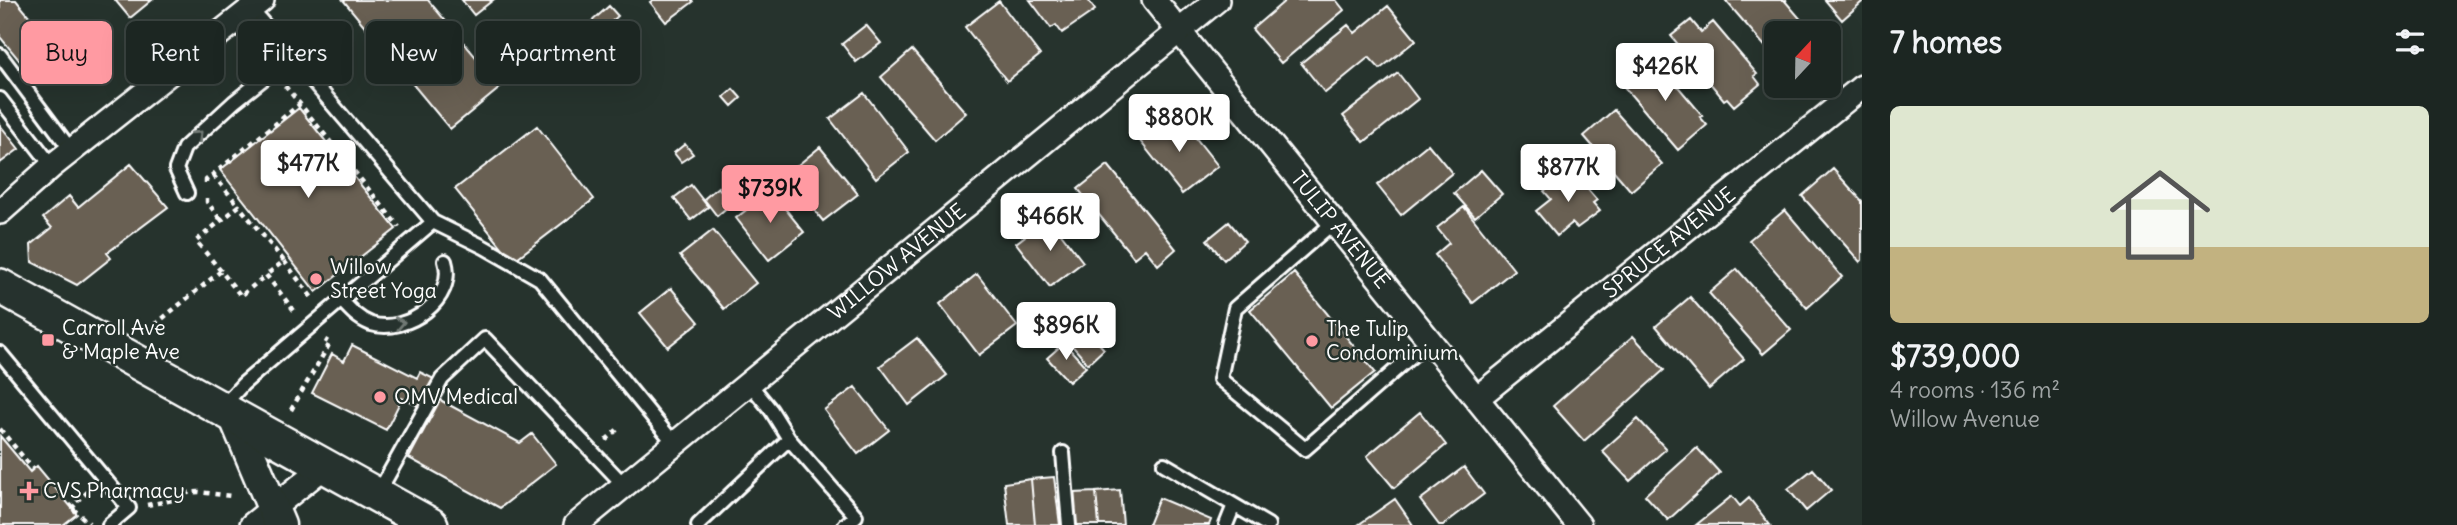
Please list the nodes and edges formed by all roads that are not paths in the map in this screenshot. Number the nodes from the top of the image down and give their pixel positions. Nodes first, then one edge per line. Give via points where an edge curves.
1 (1154, 0) edge
2 (1217, 0) edge
3 (256, 4) edge
4 (268, 21) edge
5 (1179, 31) junction
6 (0, 55) edge
7 (257, 84) edge
8 (315, 84) edge
9 (1862, 87) edge
10 (0, 99) edge
11 (71, 150) junction
12 (52, 166) junction
13 (187, 194) dead end
14 (0, 212) edge
15 (433, 222) junction
16 (1334, 222) junction
17 (444, 261) dead end
18 (0, 286) edge
19 (341, 300) junction
20 (1430, 340) junction
21 (0, 353) edge
22 (749, 383) junction
23 (1476, 398) junction
24 (227, 412) junction
25 (789, 439) junction
26 (674, 443) junction
27 (1063, 453) dead end
28 (1164, 464) dead end
29 (325, 467) junction
30 (624, 485) junction
31 (377, 495) junction
32 (1234, 505) junction
33 (268, 519) edge
34 (109, 525) edge
35 (431, 525) edge
36 (576, 525) edge
37 (698, 525) edge
38 (845, 525) edge
39 (1069, 525) edge
40 (1226, 525) edge
41 (1268, 525) edge
42 (1579, 525) edge

1 - 5 street, TULIP AVENUE
2 - 5 street, WILLOW AVENUE
3 - 4 lane
3 - 11 street
5 - 16 street, TULIP AVENUE
5 - 22 street, WILLOW AVENUE
6 - 11 lane
13 -> 7 lane via 176,169 184,148
8 - 15 lane
9 - 23 street, SPRUCE AVENUE
10 - 12 lane
11 - 12 street
12 - 14 street
15 - 19 lane
15 - 26 lane via 540,279
16 - 20 street, TULIP AVENUE
16 - 20 lane via 1235,307 1220,379 1305,449
19 -> 17 lane via 354,315 372,324 392,326 411,321 427,310 443,289 448,272
18 - 24 main road
19 - 24 lane via 243,384
20 - 23 street, TULIP AVENUE
21 - 34 lane via 129,508
22 - 25 lane
22 - 26 street, WILLOW AVENUE
23 - 42 street, TULIP AVENUE
24 - 29 main road
24 - 33 street
25 - 37 lane
25 - 38 lane via 856,516
26 - 30 street, WILLOW AVENUE
27 - 39 lane
28 - 32 lane
29 - 31 main road
29 - 33 street
30 - 31 lane via 485,339 442,379
30 - 36 street, WILLOW AVENUE
31 - 35 main road
32 - 40 lane
32 - 41 lane

